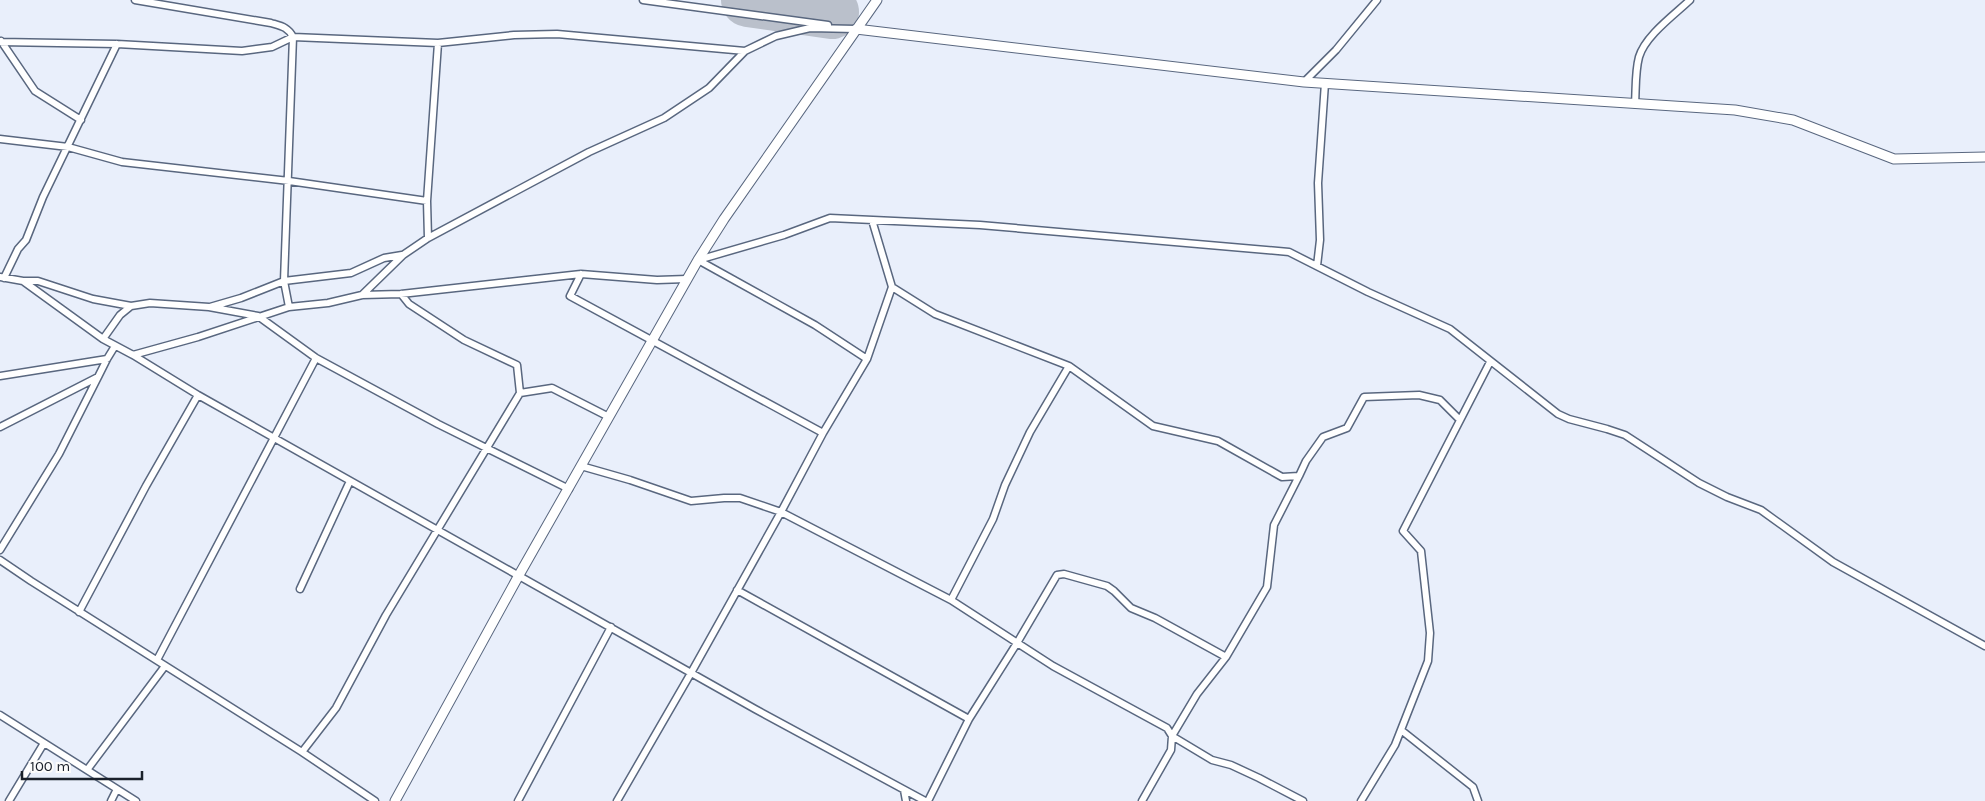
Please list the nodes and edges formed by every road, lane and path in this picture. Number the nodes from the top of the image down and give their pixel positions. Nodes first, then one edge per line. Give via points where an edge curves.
1 (135, 0) edge
2 (643, 0) edge
3 (877, 0) edge
4 (1377, 0) edge
5 (1690, 0) edge
6 (856, 29) junction
7 (293, 37) junction
8 (0, 41) edge
9 (438, 43) junction
10 (117, 44) junction
11 (745, 51) junction
12 (1304, 82) junction
13 (1325, 83) junction
14 (1635, 104) junction
15 (81, 120) junction
16 (0, 139) edge
17 (68, 147) junction
18 (1985, 157) edge
19 (289, 181) junction
20 (427, 201) junction
21 (872, 220) junction
22 (428, 238) junction
23 (403, 255) junction
24 (698, 260) junction
25 (1317, 266) junction
26 (581, 274) junction
27 (2, 277) edge
28 (687, 279) junction
29 (23, 281) junction
30 (284, 281) junction
31 (892, 287) junction
32 (401, 294) junction
33 (362, 295) junction
34 (131, 306) junction
35 (209, 307) junction
36 (289, 307) junction
37 (258, 316) junction
38 (103, 339) junction
39 (653, 340) junction
40 (116, 346) junction
41 (133, 355) junction
42 (316, 358) junction
43 (107, 359) junction
44 (867, 359) junction
45 (1490, 362) junction
46 (1068, 366) junction
47 (0, 376) edge
48 (98, 377) junction
49 (520, 393) junction
50 (198, 395) junction
51 (609, 418) junction
52 (1460, 420) junction
53 (0, 427) edge
54 (823, 433) junction
55 (273, 438) junction
56 (486, 448) junction
57 (581, 466) junction
58 (1299, 476) junction
59 (350, 481) junction
60 (569, 489) junction
61 (781, 512) junction
62 (438, 531) junction
63 (0, 550) edge
64 (0, 560) edge
65 (519, 575) junction
66 (300, 589) dead end
67 (737, 590) junction
68 (951, 600) junction
69 (79, 612) junction
70 (611, 628) junction
71 (1017, 643) junction
72 (1985, 646) edge
73 (1226, 657) junction
74 (157, 660) junction
75 (165, 666) junction
76 (691, 673) junction
77 (0, 715) edge
78 (969, 719) junction
79 (1401, 730) junction
80 (1172, 736) junction
81 (44, 743) junction
82 (302, 752) junction
83 (87, 770) junction
84 (117, 789) junction
85 (904, 790) junction
86 (10, 801) edge
87 (111, 801) edge
88 (136, 801) edge
89 (375, 801) edge
90 (396, 801) edge
91 (518, 801) edge
92 (617, 801) edge
93 (906, 801) edge
94 (926, 801) edge
95 (1142, 801) edge
96 (1303, 801) edge
97 (1361, 801) edge
98 (1478, 801) edge

1 - 7 street via 271,23 290,30
2 - 6 street
3 - 6 street
4 - 12 street via 1336,50
5 - 14 street via 1643,48 1637,63
6 - 11 street via 810,28 776,36
6 - 12 street
6 - 24 street
7 - 9 street
7 - 10 street via 272,47 255,50
7 - 19 street
8 - 10 street
8 - 15 street via 35,91
9 - 11 street via 557,34
9 - 20 street
10 - 15 street
11 - 22 street via 709,88 664,118 589,152
12 - 13 street
13 - 14 street
13 - 25 street via 1318,183 1320,240
14 - 18 street via 1734,110 1794,120 1894,159
15 - 17 street
16 - 17 street
17 - 19 street via 122,162
17 - 27 street via 26,240
19 - 20 street
19 - 30 street
20 - 22 street
21 - 24 street via 830,218
21 - 25 street via 980,225 1289,252
21 - 31 street
22 - 23 street
23 - 30 street via 384,258 351,273
23 - 33 street
24 - 28 street
24 - 44 street via 815,325
25 - 45 street via 1450,329
26 - 28 street
26 - 32 street
26 - 39 street via 570,296
27 - 29 street
28 - 39 street
29 - 34 street via 38,281 93,299
29 - 38 street
30 - 35 street
30 - 36 street
31 - 44 street
31 - 46 street via 935,314
32 - 33 street
32 - 49 street via 408,304 464,340 517,365
33 - 36 street
34 - 35 street via 150,302
34 - 38 street via 120,315
35 - 37 street
36 - 37 street
37 - 41 street
37 - 42 street
38 - 40 street
39 - 51 street
39 - 54 street
40 - 41 street
40 - 43 street
41 - 50 street
42 - 55 street
42 - 56 street
43 - 47 street
43 - 48 street
44 - 54 street
45 - 52 street
45 - 72 street via 1558,414 1625,435 1700,483 1761,510 1833,562
46 - 58 street via 1153,426 1218,441 1282,477
46 - 68 street via 1030,432 993,519
48 - 53 street
48 - 63 street via 59,454
49 - 51 street via 552,388
49 - 56 street
50 - 55 street
50 - 69 street
51 - 57 street
52 - 58 street via 1440,400 1419,395 1364,397 1347,428 1323,437
52 - 79 street via 1403,531 1421,550 1430,633 1428,661
54 - 61 street
55 - 59 street
55 - 74 street
56 - 60 street
56 - 62 street
57 - 60 street
57 - 61 street via 691,501 740,498
58 - 73 street via 1274,526 1267,587
59 - 62 street
59 - 66 street
60 - 65 street
61 - 67 street
61 - 68 street
62 - 65 street
62 - 82 street via 386,615 336,708
64 - 69 street
65 - 70 street
65 - 90 street
67 - 76 street
67 - 78 street
68 - 71 street
69 - 74 street
70 - 76 street
70 - 91 street
71 - 73 street via 1056,575 1064,574 1107,586 1131,608
71 - 78 street
71 - 80 street via 1167,728
73 - 80 street via 1197,694
74 - 75 street
75 - 82 street
75 - 83 street
76 - 85 street
76 - 92 street
77 - 81 street
78 - 94 street
79 - 97 street
79 - 98 street via 1473,787
80 - 95 street via 1171,750
80 - 96 street via 1212,760 1260,778
81 - 83 street
81 - 86 street
82 - 89 street
83 - 84 street
84 - 87 street
84 - 88 street
85 - 93 street
85 - 94 street

